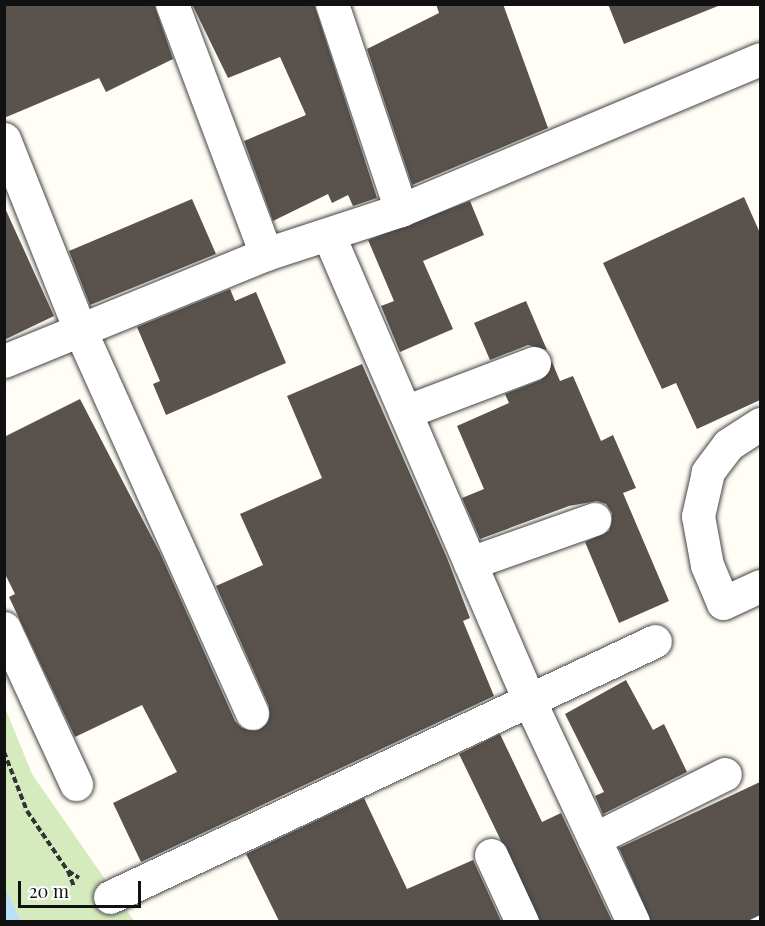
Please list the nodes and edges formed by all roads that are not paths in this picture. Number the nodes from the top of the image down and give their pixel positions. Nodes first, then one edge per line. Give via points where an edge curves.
1 (172, 4) edge
2 (332, 4) edge
3 (760, 58) edge
4 (5, 141) edge
5 (401, 210) junction
6 (329, 236) junction
7 (266, 254) junction
8 (80, 330) junction
9 (4, 361) edge
10 (534, 363) dead end
11 (405, 412) junction
12 (760, 424) edge
13 (594, 519) dead end
14 (470, 563) junction
15 (760, 586) edge
16 (4, 628) edge
17 (655, 641) dead end
18 (529, 700) junction
19 (252, 713) dead end
20 (725, 774) dead end
21 (75, 784) dead end
22 (594, 839) junction
23 (491, 855) dead end
24 (110, 897) road end
25 (522, 921) edge
26 (633, 921) edge

1 - 7 street
2 - 5 street
3 - 5 street
4 - 8 street
5 - 6 street
6 - 7 street
6 - 11 street
7 - 8 street
8 - 9 street
8 - 19 street
10 - 11 street
11 - 14 street
12 - 15 street via 728,445 708,472 698,516 707,565 723,603
13 - 14 street
14 - 18 street
16 - 21 street
17 - 18 street
18 - 22 street
18 - 24 street
20 - 22 street
22 - 26 street
23 - 25 street

